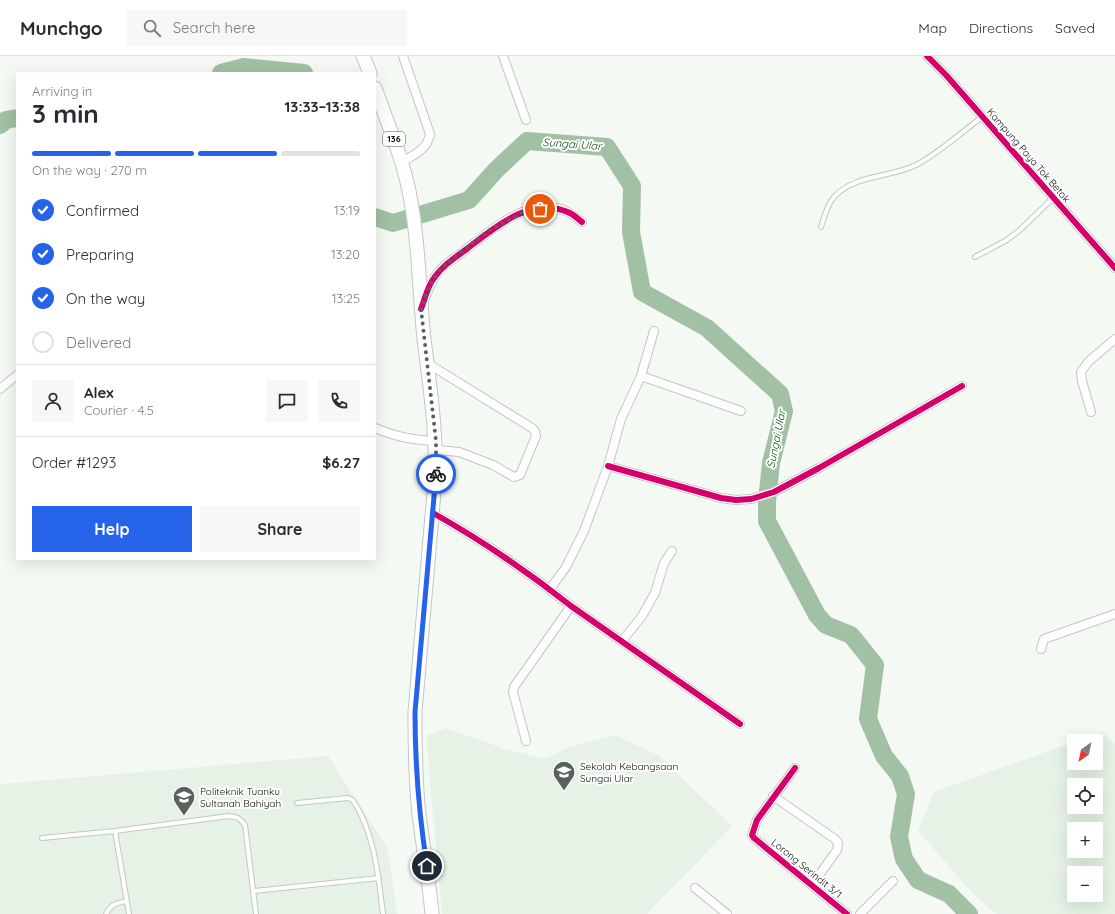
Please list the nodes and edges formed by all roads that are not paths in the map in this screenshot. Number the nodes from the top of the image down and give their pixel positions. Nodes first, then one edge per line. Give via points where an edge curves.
1 (363, 56) edge
2 (403, 56) edge
3 (503, 56) edge
4 (926, 56) edge
5 (370, 72) edge
6 (376, 91) edge
7 (983, 117) junction
8 (526, 120) dead end
9 (402, 162) junction
10 (1053, 198) junction
11 (582, 222) dead end
12 (821, 227) dead end
13 (975, 257) dead end
14 (1115, 268) edge
15 (421, 309) junction
16 (654, 331) dead end
17 (1115, 339) edge
18 (427, 363) junction
19 (16, 376) edge
20 (641, 376) junction
21 (962, 386) dead end
22 (0, 389) edge
23 (741, 411) dead end
24 (1091, 412) dead end
25 (376, 428) edge
26 (436, 446) junction
27 (608, 466) junction
28 (433, 513) junction
29 (672, 551) dead end
30 (550, 589) junction
31 (571, 606) junction
32 (1115, 614) edge
33 (622, 640) junction
34 (1041, 649) dead end
35 (740, 724) dead end
36 (526, 741) dead end
37 (795, 768) dead end
38 (773, 796) junction
39 (297, 803) dead end
40 (115, 832) junction
41 (42, 838) dead end
42 (379, 878) junction
43 (893, 881) dead end
44 (812, 886) junction
45 (695, 888) dead end
46 (253, 891) junction
47 (127, 901) junction
48 (106, 914) edge
49 (129, 914) edge
50 (256, 914) edge
51 (383, 914) edge
52 (432, 914) edge
53 (727, 914) edge
54 (847, 914) edge
55 (860, 914) edge

1 - 5 main road
2 - 9 street via 430,134 424,149
3 - 8 street
4 - 7 street, Kampung Paya Tok Betok via 946,74
6 - 9 main road, 136
7 - 10 street, Kampung Paya Tok Betok
7 - 12 lane via 916,165 847,187 834,197
9 - 15 main road, 136 via 417,248
10 - 13 lane via 1007,240
10 - 14 street, Kampung Paya Tok Betok
11 - 15 street via 570,213 552,207 528,210 504,221 441,268 430,285
15 - 18 main road, 136
16 - 20 street
17 - 24 street via 1088,362 1081,372
18 - 26 main road, 136
18 - 26 street via 532,428 536,436 517,477 493,465
19 - 22 street
20 - 23 street
20 - 27 street via 621,419
21 - 27 street via 819,468 774,492 751,499 721,498
25 - 26 street via 396,437
26 - 28 main road, 136
27 - 30 street via 584,531 566,567
28 - 30 street
28 - 52 main road, 136 via 415,712 419,812
29 - 33 street via 664,563 655,593 642,616
30 - 31 street
31 - 33 street
31 - 36 street via 514,687
32 - 34 street via 1044,639
33 - 35 street
37 - 38 street
38 - 44 street, Lorong Serindit 3/1 via 752,831 754,838
38 - 44 street via 838,843 838,850
39 - 42 lane via 348,798 353,800 371,838
40 - 41 lane
40 - 46 lane via 236,817 245,825
40 - 47 lane
42 - 46 lane
42 - 51 lane
43 - 55 street
44 - 54 street, Lorong Serindit 3/1
45 - 53 street
46 - 50 lane
47 - 48 lane via 114,904
47 - 49 lane

